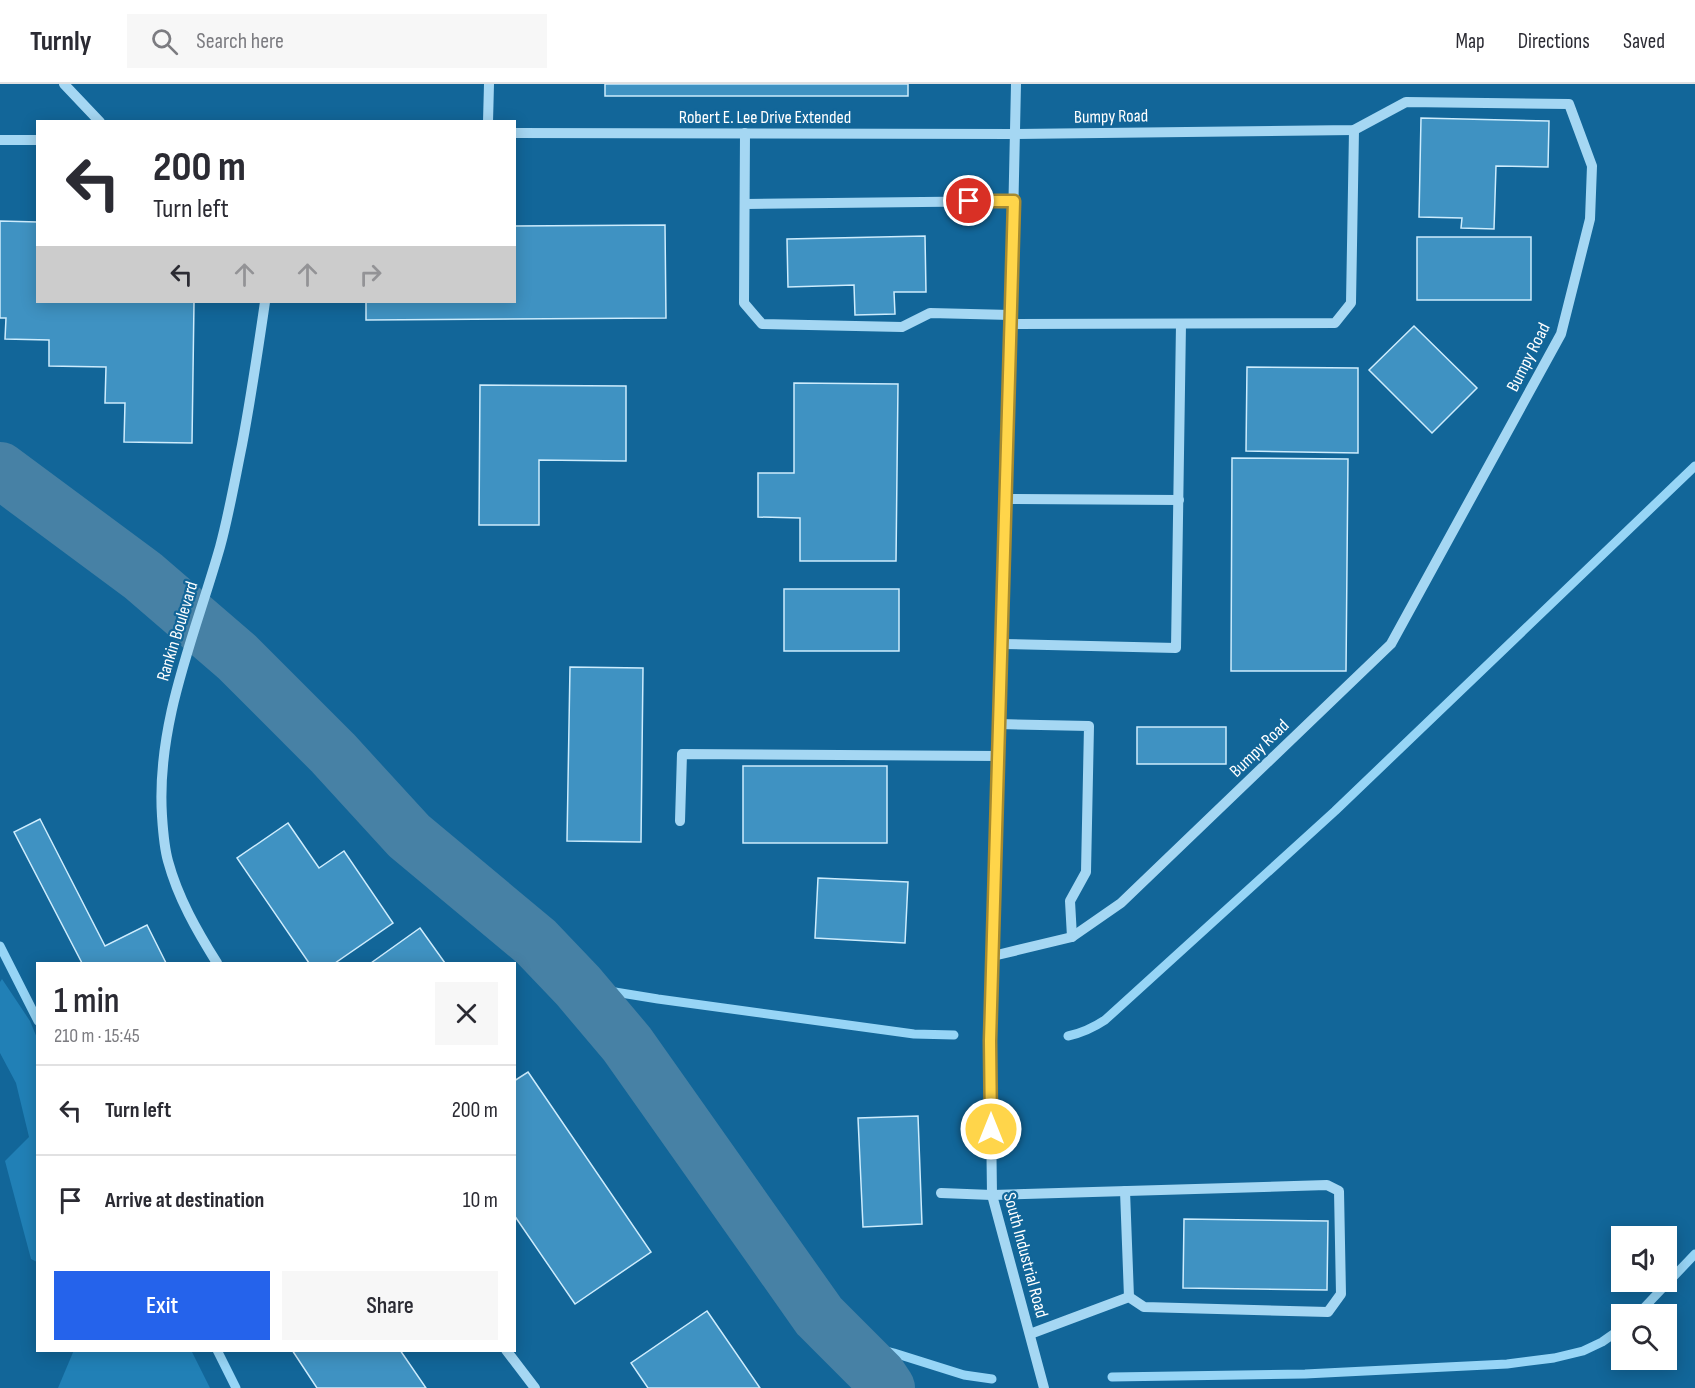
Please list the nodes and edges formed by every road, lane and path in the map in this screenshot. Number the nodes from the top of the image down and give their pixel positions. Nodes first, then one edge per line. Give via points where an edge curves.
1 (64, 84) edge
2 (489, 84) edge
3 (1016, 84) edge
4 (98, 120) edge
5 (488, 120) edge
6 (1354, 130) junction
7 (516, 133) edge
8 (745, 133) junction
9 (1016, 134) junction
10 (0, 140) edge
11 (36, 140) edge
12 (1014, 201) junction
13 (745, 204) junction
14 (265, 303) edge
15 (1011, 320) junction
16 (1181, 324) junction
17 (1006, 499) junction
18 (1179, 500) junction
19 (1002, 644) junction
20 (999, 724) junction
21 (998, 756) junction
22 (680, 821) dead end
23 (1072, 937) junction
24 (993, 956) junction
25 (216, 962) edge
26 (1125, 1191) junction
27 (941, 1193) dead end
28 (992, 1195) junction
29 (1129, 1297) junction
30 (1030, 1334) junction
31 (508, 1352) edge
32 (536, 1388) edge
33 (1044, 1388) edge

1 - 4 street
2 - 5 street
3 - 9 street, South Industrial Road
6 - 9 street, Bumpy Road
6 - 16 street via 1351,303 1335,323
6 - 23 street, Bumpy Road via 1406,102 1569,104 1592,166 1590,219 1561,333 1391,644 1121,903
7 - 8 street, Robert E. Lee Drive Extended
8 - 9 street, Robert E. Lee Drive Extended
8 - 13 street
9 - 12 street, South Industrial Road
10 - 11 street
12 - 13 street
12 - 15 street, South Industrial Road
13 - 15 street via 744,303 762,324 902,327 930,313
14 - 25 street, Rankin Boulevard via 234,487 178,685 161,782 167,860 190,916
15 - 16 street
15 - 17 street, South Industrial Road
16 - 18 street
17 - 18 street
17 - 19 street, South Industrial Road
18 - 19 street via 1176,648
19 - 20 street, South Industrial Road
20 - 21 street, South Industrial Road
20 - 23 street via 1089,726 1086,872 1070,901
21 - 22 street via 682,754
21 - 24 street, South Industrial Road
23 - 24 street, Bumpy Road
24 - 28 street, South Industrial Road
26 - 28 street
26 - 29 street
26 - 29 street via 1327,1185 1339,1191 1341,1294 1328,1312 1144,1307
27 - 28 street
28 - 30 street, South Industrial Road
29 - 30 street
30 - 33 street, South Industrial Road
31 - 32 street

